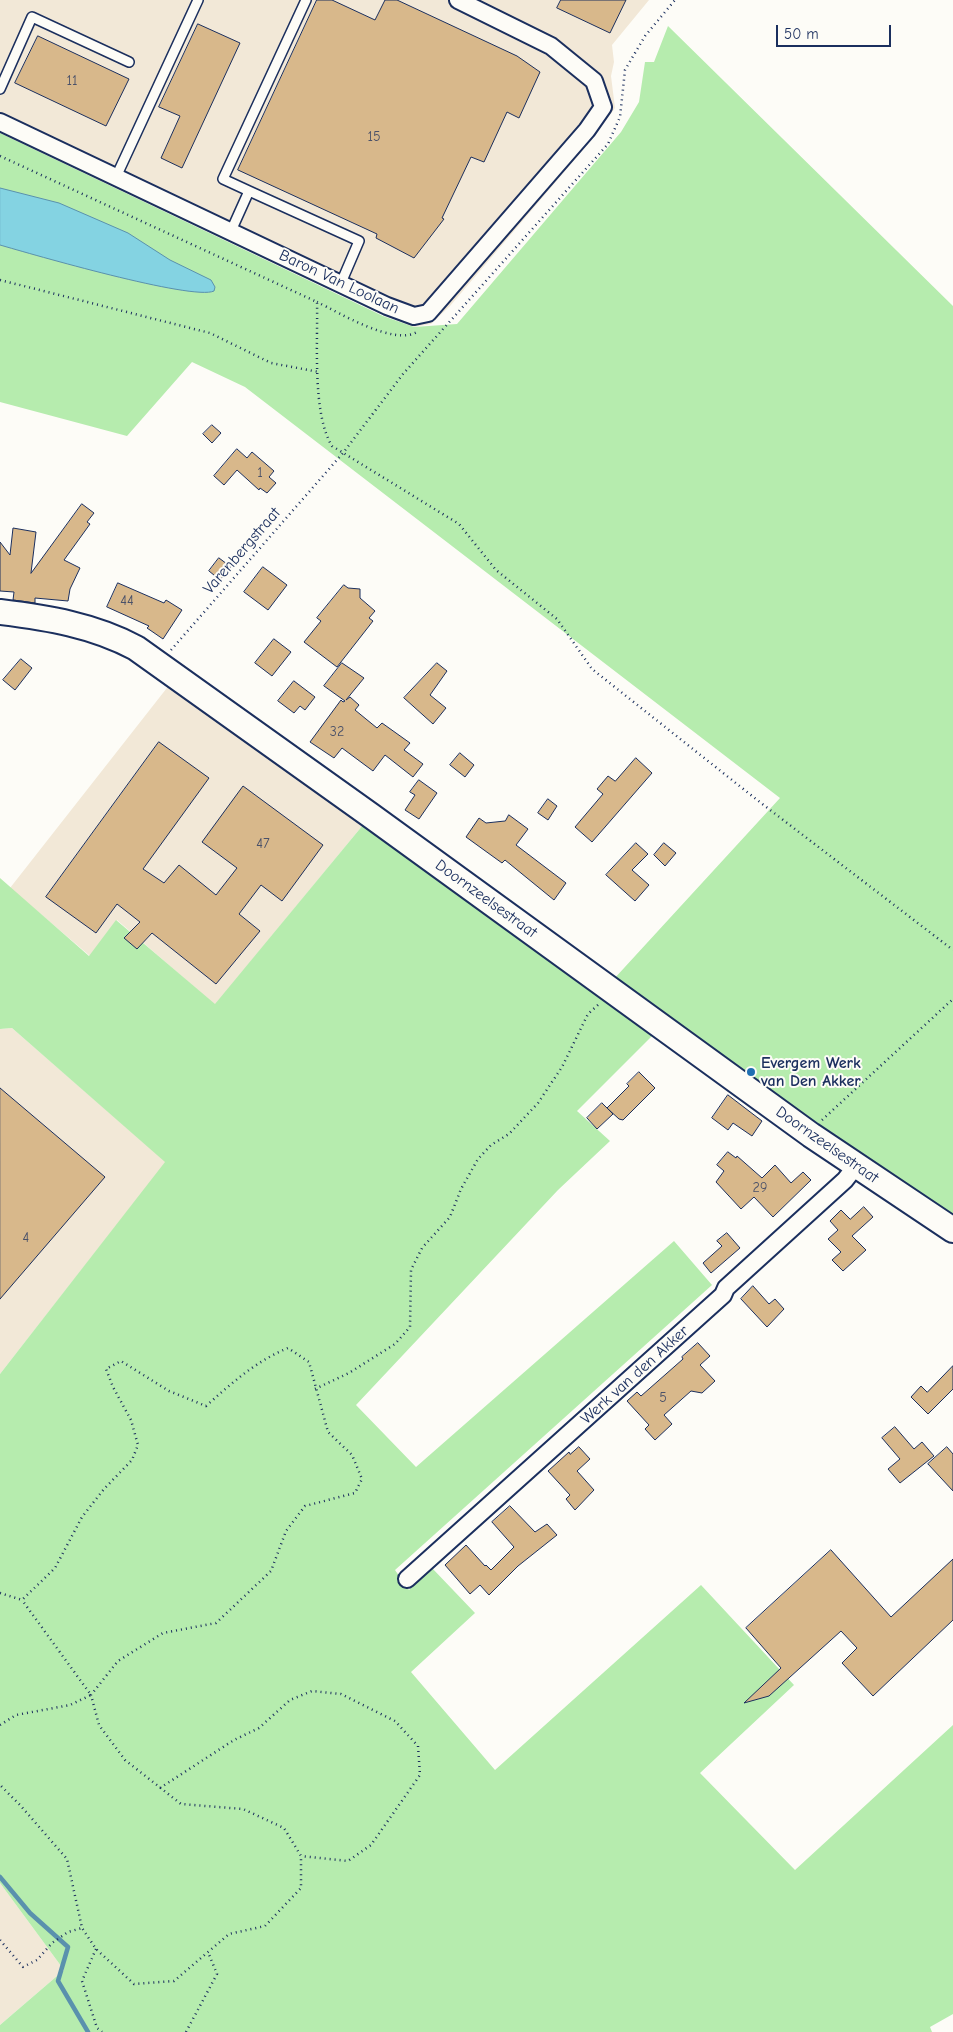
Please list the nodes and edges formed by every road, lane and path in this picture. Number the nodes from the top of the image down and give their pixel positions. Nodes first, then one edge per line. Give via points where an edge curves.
1 (198, 0) edge
2 (306, 0) edge
3 (458, 0) edge
4 (129, 62) dead end
5 (0, 89) edge
6 (0, 122) edge
7 (0, 156) edge
8 (116, 177) junction
9 (249, 191) junction
10 (230, 231) junction
11 (0, 280) edge
12 (341, 283) junction
13 (317, 302) junction
14 (428, 313) junction
15 (319, 372) junction
16 (343, 453) junction
17 (0, 612) edge
18 (160, 665) junction
19 (953, 950) edge
20 (613, 991) junction
21 (953, 1000) edge
22 (811, 1135) junction
23 (856, 1166) junction
24 (953, 1230) edge
25 (315, 1389) junction
26 (407, 1579) dead end
27 (0, 1593) edge
28 (22, 1600) junction
29 (91, 1695) junction
30 (0, 1725) edge
31 (0, 1785) edge
32 (160, 1788) junction
33 (300, 1856) junction
34 (82, 1928) junction
35 (0, 1940) edge
36 (96, 1949) junction
37 (208, 1952) junction
38 (102, 2032) edge
39 (186, 2032) edge

1 - 8 lane
2 - 9 lane via 223,179
3 - 14 street via 551,46 594,81 603,107 587,130
4 - 5 lane via 32,16
6 - 8 street, Baron Van Loolaan
7 - 13 path, Baron Van Loolaan
8 - 10 street, Baron Van Loolaan
9 - 10 lane
9 - 12 lane via 359,241
10 - 12 street, Baron Van Loolaan
11 - 15 path via 210,334 271,363
12 - 14 street, Baron Van Loolaan via 414,316
13 - 14 path via 387,334 411,336 431,324
13 - 15 path, Baron Van Loolaan
15 - 16 path, Baron Van Loolaan via 320,412 325,436
16 - 18 path, Varenbergstraat
16 - 19 path, Baron Van Loolaan via 459,524 496,570 557,619 592,669
17 - 18 main road, Doornzeelsestraat via 68,622 114,637
18 - 20 main road, Doornzeelsestraat
20 - 22 main road, Doornzeelsestraat
20 - 25 path via 588,1014 562,1067 538,1103 510,1134 492,1144 478,1159 461,1188 450,1217 422,1248 411,1270 410,1327 395,1344 349,1373
21 - 22 path via 824,1117
22 - 23 main road, Doornzeelsestraat
23 - 24 main road, Doornzeelsestraat
23 - 26 street, Werk van den Akker via 845,1180 726,1288 723,1295
25 - 28 path via 308,1362 288,1348 265,1357 206,1406 169,1391 121,1361 106,1369 131,1420 138,1445 132,1460 82,1516 56,1568
25 - 29 path via 328,1432 352,1455 362,1479 355,1494 305,1506 286,1531 271,1571 216,1623 163,1634 118,1661
27 - 28 path
28 - 29 path
29 - 30 path via 70,1705 16,1715
29 - 32 path via 99,1725 126,1760
31 - 34 path via 67,1859
32 - 33 path via 180,1804 243,1809 284,1828
32 - 33 path via 220,1748 259,1728 290,1700 312,1691 341,1694 395,1721 418,1746 420,1775 415,1783 371,1845 348,1861
33 - 37 path via 301,1888 265,1926 229,1934
34 - 35 path via 68,1932 52,1943 37,1960 23,1967
34 - 36 path
36 - 37 path via 134,1984 174,1980
36 - 38 path via 82,1981 97,2028
37 - 39 path via 217,1974

